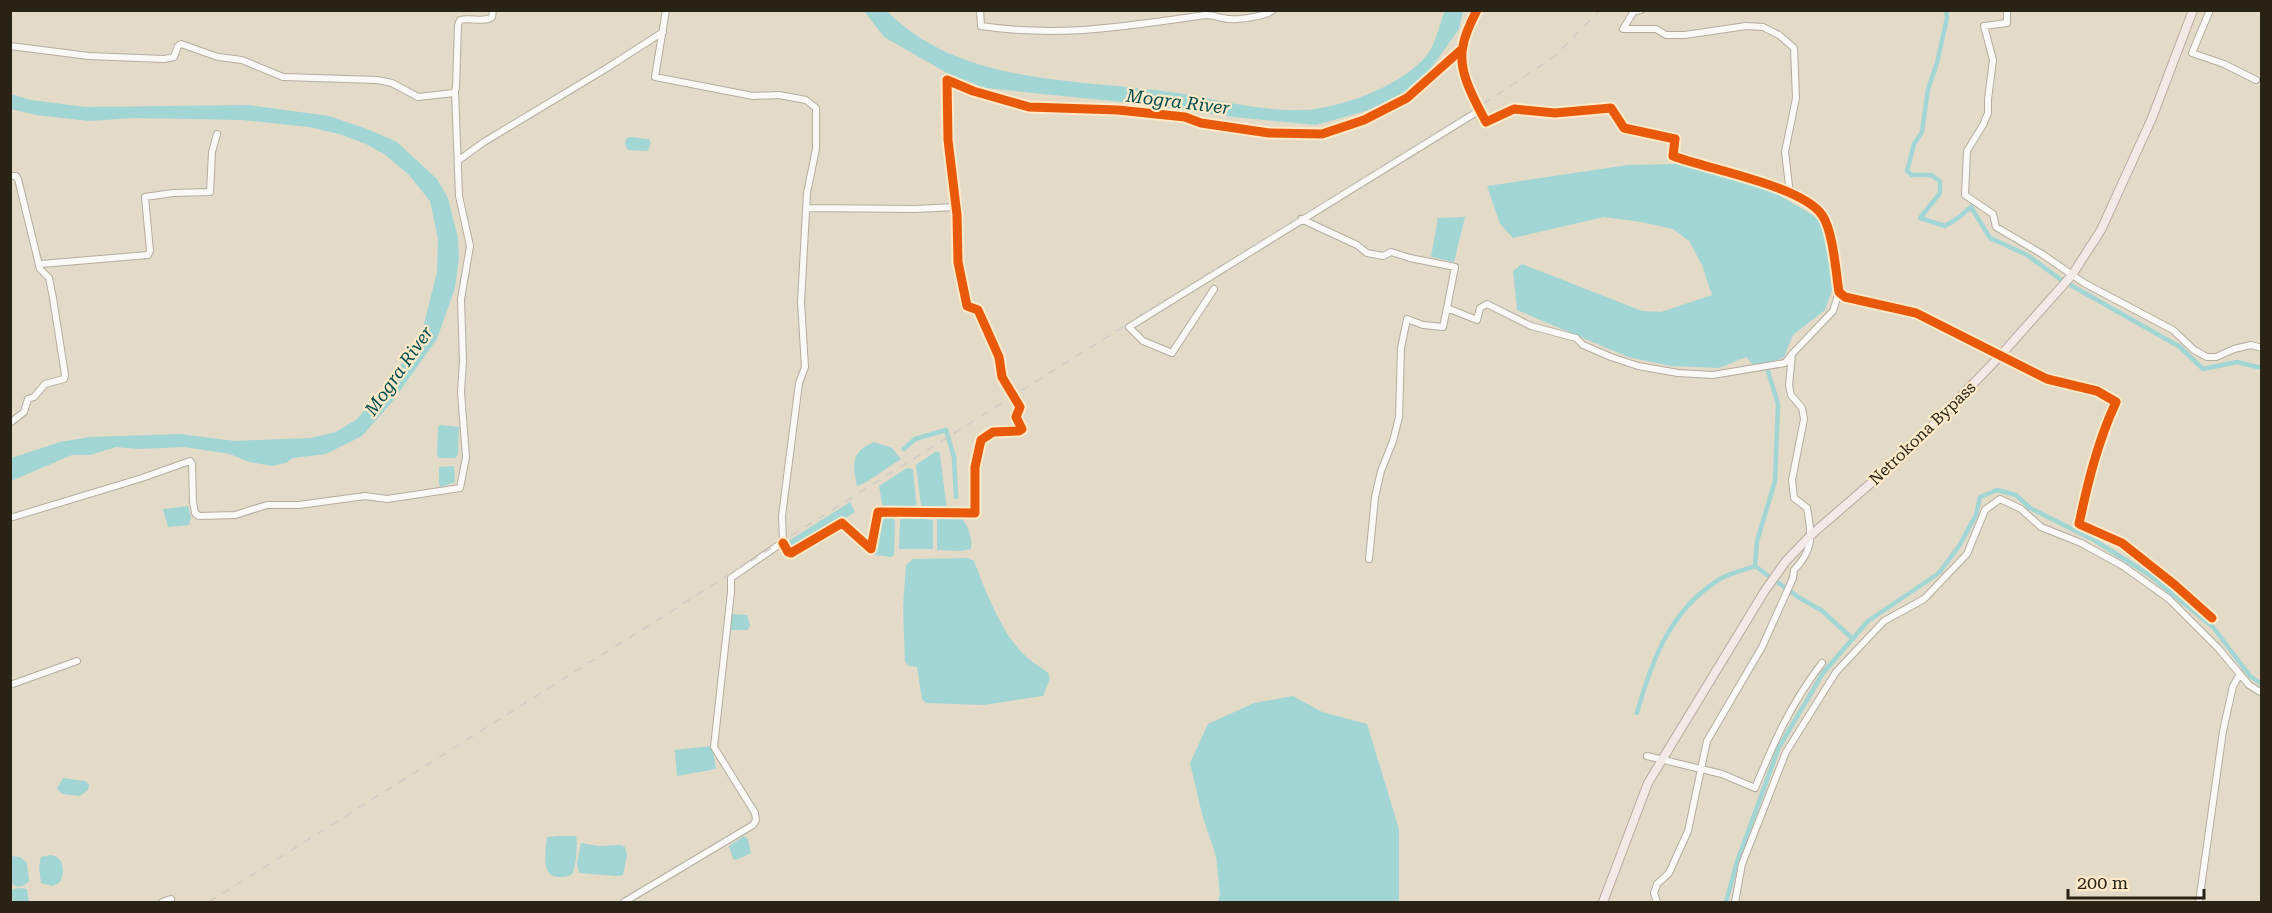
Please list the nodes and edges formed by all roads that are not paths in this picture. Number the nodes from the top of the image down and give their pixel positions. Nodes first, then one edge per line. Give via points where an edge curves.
1 (493, 10) edge
2 (666, 10) edge
3 (980, 10) edge
4 (1273, 10) edge
5 (1477, 10) edge
6 (1641, 10) edge
7 (2007, 10) edge
8 (2193, 10) edge
9 (2210, 10) edge
10 (663, 32) junction
11 (10, 46) edge
12 (1462, 49) junction
13 (2256, 80) dead end
14 (455, 92) junction
15 (1480, 110) junction
16 (217, 134) dead end
17 (459, 160) junction
18 (10, 176) edge
19 (1790, 194) junction
20 (956, 207) junction
21 (807, 208) junction
22 (1301, 219) junction
23 (40, 264) junction
24 (2072, 275) junction
25 (1214, 289) dead end
26 (1839, 292) junction
27 (1447, 308) junction
28 (2262, 348) edge
29 (1792, 354) junction
30 (2000, 356) junction
31 (10, 423) edge
32 (10, 518) edge
33 (1811, 535) junction
34 (783, 543) junction
35 (1369, 560) dead end
36 (2175, 585) junction
37 (2166, 597) junction
38 (2212, 618) dead end
39 (77, 661) dead end
40 (1822, 663) dead end
41 (2240, 674) junction
42 (10, 685) edge
43 (2262, 693) edge
44 (1647, 756) dead end
45 (1701, 769) junction
46 (171, 898) dead end
47 (162, 903) edge
48 (624, 903) edge
49 (1603, 903) edge
50 (1657, 903) edge
51 (1735, 903) edge
52 (2199, 903) edge

1 - 14 street via 488,20 460,20
2 - 10 street
3 - 4 street via 981,26 1030,32 1101,29 1206,15 1243,19
5 - 12 street
6 - 19 street via 1634,11 1623,29 1656,29 1685,35 1763,27 1794,48 1796,98 1785,152
7 - 24 street via 2007,23 1984,26 1994,60 1988,114 1967,151 1965,195 1993,214 1996,226
8 - 24 main road via 2152,118 2101,230
9 - 13 street via 2192,53
10 - 17 street
10 - 21 street via 654,75 658,79 753,96 779,95 806,100 816,108 816,149
11 - 14 street via 89,56 158,59 174,57 182,44 218,57 242,60 283,77 381,81 418,97
12 - 15 street via 1465,73
12 - 20 street via 1407,98 1364,120 1322,134 1269,134 1185,117 1118,110 1029,107 947,80 948,140
14 - 17 street
15 - 19 street via 1486,122 1514,109 1555,113 1611,108 1624,128 1675,139 1673,156
15 - 22 street
16 - 23 street via 210,192 145,197 148,255
17 - 32 street via 459,196 470,246 461,299 466,457 460,488 391,499 365,496 298,506 267,505 235,515 201,516 194,510 190,461
18 - 23 street via 18,179
19 - 26 street via 1822,215
20 - 21 street
20 - 34 street via 958,261 967,306 978,310 999,357 1002,377 1020,407 1016,417 1022,429 993,432 981,440 975,467 975,513 878,512 871,549 842,523 791,553
21 - 34 street via 801,302 805,367 798,387 782,516
22 - 25 street via 1130,327 1143,341 1172,353
22 - 27 street via 1367,253 1383,256 1391,252 1455,267
23 - 31 street via 49,278 65,375 64,379 45,384 28,399 24,412
24 - 28 street via 2156,320 2207,357 2251,345
24 - 30 main road, Netrokona Bypass
26 - 29 street via 1833,311
26 - 30 street via 1845,297 1916,314
27 - 29 street via 1477,320 1480,308 1487,304 1531,326 1576,338 1611,357 1678,373 1713,375 1750,370 1785,363
27 - 35 street via 1443,327 1407,319 1401,348 1399,417 1375,497
29 - 33 street via 1789,385 1804,419 1792,480 1794,498 1808,508
30 - 33 main road, Netrokona Bypass via 1907,452
30 - 36 street via 2047,379 2097,391 2116,402 2099,444 2079,524 2122,543
33 - 45 street via 1806,559 1794,570 1762,646 1707,741
33 - 49 main road, Netrokona Bypass via 1767,587 1648,783
34 - 48 street via 731,578 714,745 756,820
36 - 37 street
36 - 38 street
37 - 41 street
37 - 51 street via 2123,566 2081,543 2041,528 2021,509 2000,499 1985,510 1967,554 1924,599 1884,621 1836,672 1786,752 1742,864
39 - 42 street
40 - 45 street via 1780,727 1755,788
41 - 43 street
41 - 52 street via 2233,686 2223,730
44 - 45 street
45 - 50 street via 1688,831 1669,873 1657,884
46 - 47 street

